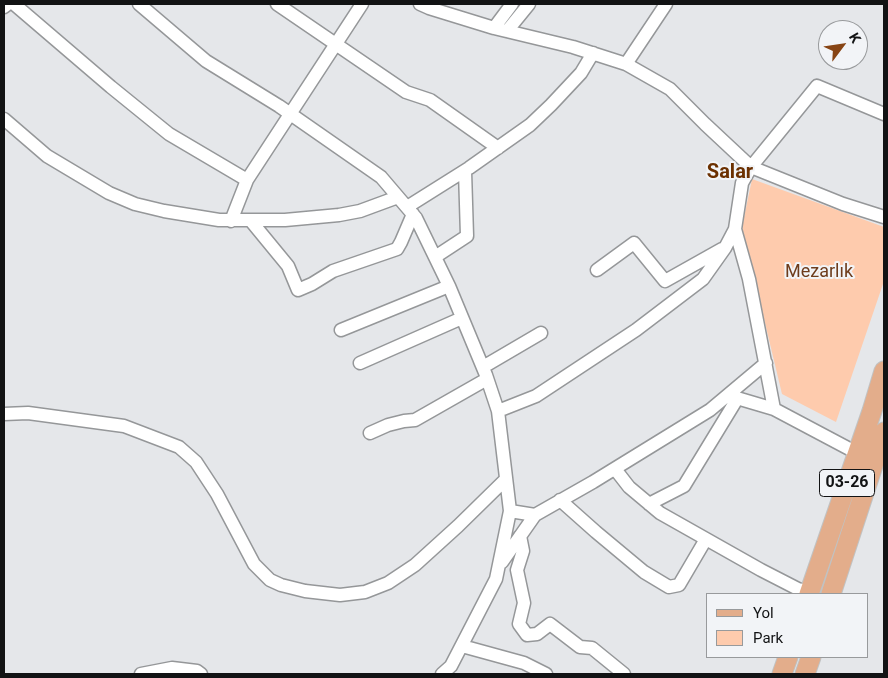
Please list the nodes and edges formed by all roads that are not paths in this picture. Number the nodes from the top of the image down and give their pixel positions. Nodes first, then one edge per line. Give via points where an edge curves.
1 (8, 4) edge
2 (14, 4) edge
3 (140, 4) edge
4 (277, 4) edge
5 (362, 4) edge
6 (512, 4) edge
7 (529, 4) edge
8 (666, 4) edge
9 (427, 5) edge
10 (4, 7) edge
11 (494, 28) junction
12 (507, 31) junction
13 (336, 45) junction
14 (593, 53) junction
15 (626, 64) junction
16 (292, 114) junction
17 (884, 114) edge
18 (4, 119) edge
19 (498, 148) junction
20 (751, 167) junction
21 (465, 171) junction
22 (247, 180) junction
23 (406, 206) junction
24 (884, 217) edge
25 (231, 221) junction
26 (251, 221) junction
27 (735, 229) junction
28 (725, 248) junction
29 (435, 257) junction
30 (597, 270) dead end
31 (449, 286) junction
32 (462, 318) junction
33 (341, 330) dead end
34 (541, 333) dead end
35 (360, 363) dead end
36 (766, 363) junction
37 (884, 371) edge
38 (485, 373) junction
39 (732, 397) junction
40 (774, 409) junction
41 (498, 411) junction
42 (4, 414) edge
43 (884, 432) edge
44 (370, 433) dead end
45 (857, 453) junction
46 (615, 469) junction
47 (506, 479) junction
48 (560, 500) junction
49 (649, 504) junction
50 (510, 511) junction
51 (535, 515) junction
52 (520, 536) junction
53 (706, 539) junction
54 (499, 567) junction
55 (810, 593) edge
56 (831, 593) edge
57 (462, 646) junction
58 (788, 658) edge
59 (811, 658) edge
60 (448, 671) edge
61 (142, 674) edge
62 (201, 674) edge
63 (546, 674) edge
64 (624, 674) edge
65 (782, 674) edge
66 (805, 674) edge

1 - 10 street
2 - 22 street via 110,88 169,134
3 - 16 street via 206,61
4 - 13 street
5 - 13 street
6 - 11 street
7 - 12 street
8 - 15 street
9 - 11 street
11 - 12 street
12 - 14 street
13 - 16 street
13 - 19 street via 406,92 430,100
14 - 15 street
14 - 19 street via 581,73 552,105
15 - 20 street via 670,88
16 - 22 street
16 - 23 street via 381,177
17 - 20 street via 817,86
18 - 25 street via 47,156 109,193 164,212
19 - 21 street
20 - 24 street
20 - 27 street via 742,183
21 - 23 street
21 - 29 street via 467,236
22 - 25 street
23 - 26 street via 339,215
23 - 26 street via 402,242 397,249 333,271 298,290 288,266
23 - 29 street
25 - 26 street
27 - 28 street
27 - 36 street via 750,279
28 - 30 street via 665,281 634,243
28 - 41 street via 703,279 636,330 536,396
29 - 31 street
31 - 32 street
31 - 33 street
32 - 35 street
32 - 38 street
34 - 38 street
36 - 39 street
36 - 40 street
37 - 45 main road, 03-26
38 - 41 street
38 - 44 street via 415,420 404,420
39 - 40 street
39 - 46 street
39 - 49 street via 684,486
40 - 45 street
41 - 47 street
42 - 47 street via 28,413 124,426 179,447 196,462 217,494 254,564 270,580 305,591 340,595 365,592 388,583 436,546
43 - 56 main road, 03-26
45 - 55 main road, 03-26
46 - 48 street
46 - 49 street via 629,487
47 - 50 street
48 - 51 street
48 - 53 street via 644,572 669,587 678,585
49 - 53 street
50 - 51 street
50 - 54 street
51 - 52 street
52 - 54 street
52 - 64 street via 523,551 517,570 524,603 519,624 527,635 537,634 550,624 580,647 592,648
53 - 55 street
54 - 57 street
57 - 60 street
57 - 63 street via 524,663
58 - 65 main road
59 - 66 main road
61 - 62 street via 172,668

